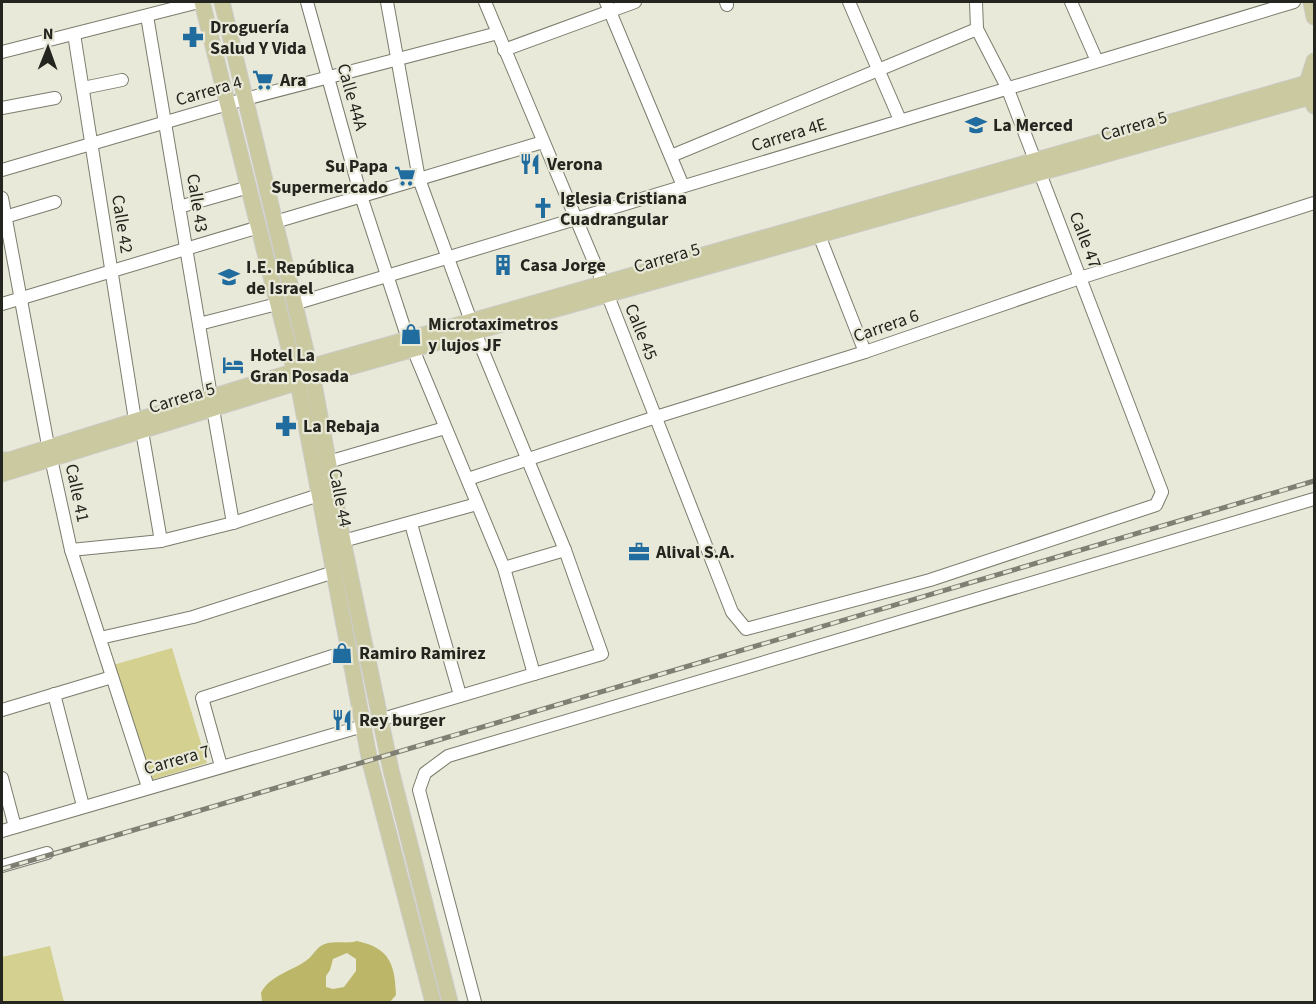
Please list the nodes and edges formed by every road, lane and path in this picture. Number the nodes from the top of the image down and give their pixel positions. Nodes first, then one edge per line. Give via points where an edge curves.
1 (201, 2) edge
2 (222, 2) edge
3 (307, 2) edge
4 (387, 2) edge
5 (484, 2) edge
6 (635, 2) edge
7 (849, 2) edge
8 (966, 2) edge
9 (976, 2) edge
10 (1071, 2) edge
11 (1294, 2) edge
12 (1311, 2) edge
13 (608, 7) edge
14 (147, 16) junction
15 (1314, 17) edge
16 (977, 29) junction
17 (498, 33) junction
18 (74, 34) junction
19 (504, 50) junction
20 (2, 52) edge
21 (398, 60) junction
22 (1314, 60) edge
23 (1097, 61) junction
24 (877, 70) junction
25 (328, 77) junction
26 (122, 80) dead end
27 (1007, 87) junction
28 (83, 88) junction
29 (1311, 95) edge
30 (55, 98) dead end
31 (245, 99) junction
32 (229, 104) junction
33 (2, 108) edge
34 (900, 120) junction
35 (165, 122) junction
36 (543, 142) junction
37 (92, 144) junction
38 (670, 156) junction
39 (1037, 167) junction
40 (2, 170) edge
41 (419, 179) junction
42 (683, 186) junction
43 (249, 187) junction
44 (361, 196) junction
45 (2, 198) edge
46 (55, 202) dead end
47 (1314, 203) edge
48 (179, 207) junction
49 (5, 217) junction
50 (576, 219) junction
51 (275, 222) junction
52 (259, 227) junction
53 (819, 235) junction
54 (186, 249) junction
55 (448, 258) junction
56 (111, 272) junction
57 (387, 276) junction
58 (1080, 278) junction
59 (605, 289) junction
60 (20, 299) junction
61 (2, 304) edge
62 (277, 304) junction
63 (294, 304) junction
64 (199, 324) junction
65 (473, 326) junction
66 (410, 344) junction
67 (865, 352) junction
68 (303, 375) junction
69 (212, 403) junction
70 (656, 417) junction
71 (138, 425) junction
72 (445, 428) junction
73 (50, 453) junction
74 (2, 460) edge
75 (530, 460) junction
76 (328, 462) junction
77 (2, 474) edge
78 (468, 479) junction
79 (319, 495) junction
80 (1314, 499) edge
81 (477, 504) junction
82 (233, 522) junction
83 (411, 524) junction
84 (161, 541) junction
85 (343, 542) junction
86 (71, 550) junction
87 (565, 550) junction
88 (504, 568) junction
89 (334, 572) junction
90 (732, 612) joint
91 (100, 638) junction
92 (348, 651) junction
93 (534, 674) junction
94 (112, 677) junction
95 (54, 694) junction
96 (460, 695) junction
97 (2, 710) edge
98 (379, 720) junction
99 (363, 726) junction
100 (221, 766) junction
101 (2, 778) edge
102 (148, 787) junction
103 (83, 806) junction
104 (15, 827) junction
105 (2, 831) edge
106 (47, 853) dead end
107 (2, 866) edge
108 (433, 1002) edge
109 (450, 1002) edge
110 (475, 1002) edge

1 - 14 street
1 - 32 main road, Calle 44
2 - 31 main road, Calle 44
3 - 25 street, Calle 44A
4 - 21 street
5 - 17 street, Calle 45
6 - 13 street
7 - 24 street
8 - 16 street
9 - 16 street, Calle 47
10 - 23 street
11 - 23 street, Carrera 4E
12 - 15 main road
13 - 19 street
13 - 38 street
14 - 18 street
14 - 35 street, Calle 43
16 - 24 street
16 - 27 street, Calle 47
17 - 19 street, Calle 45
17 - 21 street, Carrera 4
18 - 20 street
18 - 28 street, Calle 42
19 - 36 street, Calle 45
21 - 25 street, Carrera 4
21 - 41 street
22 - 29 main road
23 - 27 street, Carrera 4E
24 - 34 street
24 - 38 street
25 - 31 street, Carrera 4
25 - 44 street, Calle 44A
26 - 28 street
27 - 34 street, Carrera 4E
27 - 39 street, Calle 47
28 - 37 street, Calle 42
29 - 39 main road, Carrera 5
30 - 33 street
31 - 32 street, Carrera 4
31 - 51 main road, Calle 44
32 - 35 street, Carrera 4
32 - 43 main road, Calle 44
34 - 42 street, Carrera 4E
35 - 37 street, Carrera 4
35 - 48 street, Calle 43
36 - 41 street
36 - 50 street, Calle 45
37 - 40 street, Carrera 4
37 - 56 street, Calle 42
38 - 42 street
39 - 53 main road, Carrera 5
39 - 58 street, Calle 47
39 - 59 main road, Carrera 5
41 - 44 street
41 - 55 street
42 - 50 street, Carrera 4E
43 - 48 street
43 - 52 main road, Calle 44
44 - 51 street
44 - 57 street, Calle 44A
45 - 49 street, Calle 41
46 - 49 street
47 - 58 street, Carrera 6
48 - 54 street, Calle 43
49 - 60 street, Calle 41
50 - 55 street, Carrera 4E
50 - 59 street, Calle 45
51 - 63 main road, Calle 44
52 - 54 street
52 - 62 main road, Calle 44
53 - 59 main road, Carrera 5
53 - 67 street
54 - 56 street
54 - 64 street, Calle 43
55 - 57 street, Carrera 4E
55 - 65 street
56 - 60 street
56 - 71 street, Calle 42
57 - 63 street, Carrera 4E
57 - 66 street, Calle 44A
58 - 67 street, Carrera 6
58 - 90 street, Calle 47 via 1162,492 1155,505 930,580 746,629
59 - 65 main road, Carrera 5
59 - 70 street, Calle 45
60 - 61 street
60 - 73 street, Calle 41
62 - 64 street
62 - 68 main road, Calle 44
63 - 68 main road, Calle 44
64 - 69 street, Calle 43
65 - 66 main road, Carrera 5
65 - 75 street
66 - 68 main road, Carrera 5
66 - 72 street, Calle 44A
67 - 70 street, Carrera 6
68 - 69 main road, Carrera 5
68 - 76 main road, Calle 44
68 - 79 main road, Calle 44
69 - 71 main road, Carrera 5
69 - 82 street, Calle 43
70 - 75 street, Carrera 6
70 - 90 street, Calle 45
71 - 73 main road, Carrera 5
71 - 84 street, Calle 42
72 - 76 street
72 - 78 street, Calle 44A
73 - 74 main road, Carrera 5
73 - 77 main road, Carrera 5
73 - 86 street, Calle 41
75 - 78 street, Carrera 6
75 - 87 street
76 - 85 main road, Calle 44
78 - 81 street, Calle 44A
79 - 82 street
79 - 89 main road, Calle 44
80 - 110 street via 448,756 425,773 419,790
81 - 83 street
81 - 88 street, Calle 44A
82 - 84 street
83 - 85 street
83 - 96 street
84 - 86 street
85 - 98 main road, Calle 44
86 - 91 street, Calle 41
87 - 88 street
87 - 93 street via 602,654
88 - 93 street, Calle 44A
89 - 91 street via 193,617
89 - 92 main road, Calle 44
91 - 94 street, Calle 41
92 - 99 main road, Calle 44
92 - 100 street via 202,698
93 - 96 street
94 - 95 street
94 - 102 street, Calle 41
95 - 97 street
95 - 103 street
96 - 98 street
98 - 109 main road, Calle 44
99 - 100 street, Carrera 7
99 - 108 main road, Calle 44
100 - 102 street, Carrera 7
101 - 104 street
102 - 103 street, Carrera 7
103 - 104 street, Carrera 7
104 - 105 street, Carrera 7
106 - 107 street

